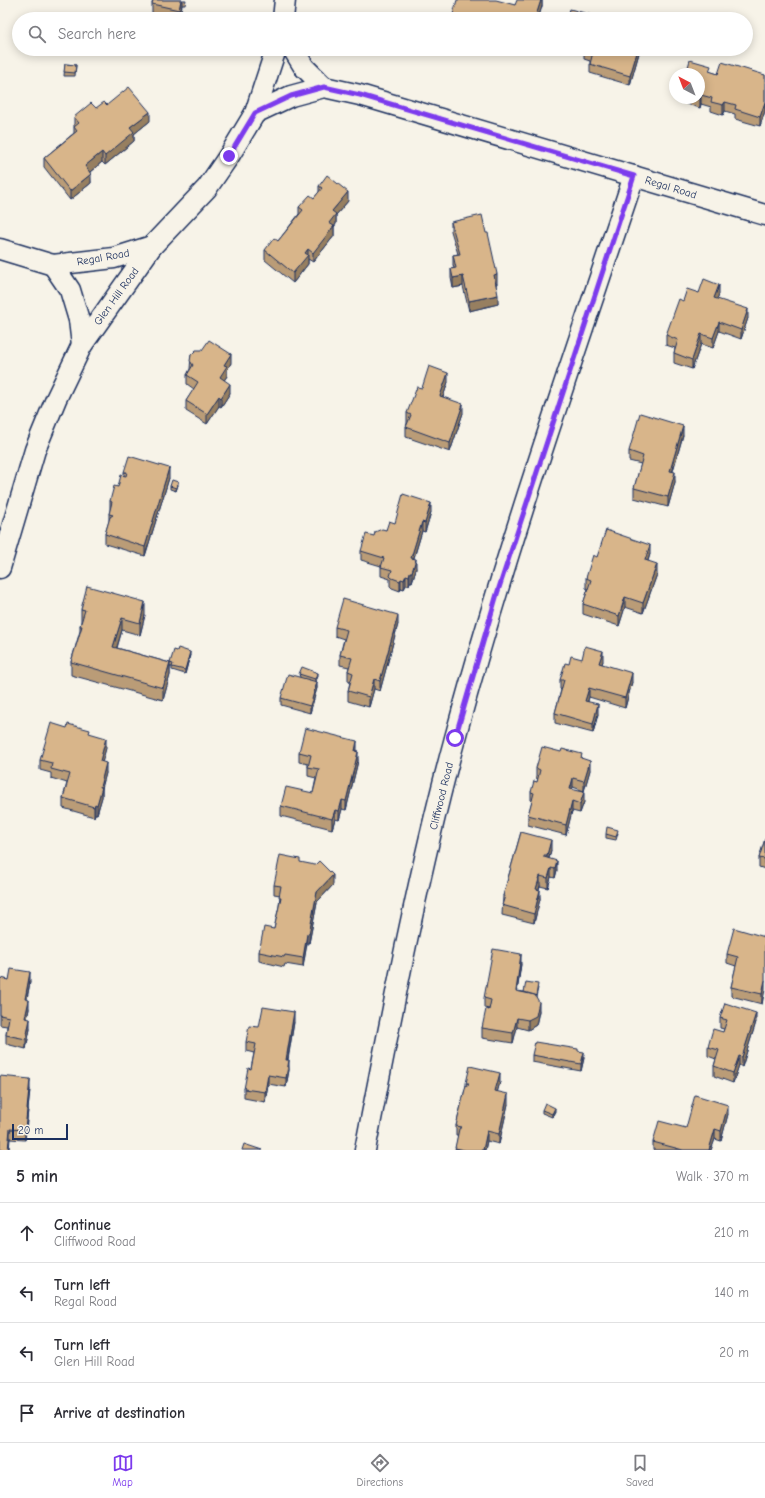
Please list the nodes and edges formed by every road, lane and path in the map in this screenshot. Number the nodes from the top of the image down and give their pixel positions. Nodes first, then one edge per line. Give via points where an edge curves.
1 (285, 0) edge
2 (284, 12) edge
3 (274, 56) edge
4 (298, 56) edge
5 (324, 87) junction
6 (255, 113) junction
7 (634, 176) junction
8 (765, 215) edge
9 (152, 246) junction
10 (0, 249) edge
11 (53, 265) junction
12 (82, 345) junction
13 (0, 568) edge
14 (365, 1150) edge

1 - 2 street
3 - 6 street, Glen Hill Road
4 - 5 street
5 - 6 street, Regal Road via 291,96
5 - 7 street, Regal Road via 360,95
6 - 9 street, Glen Hill Road via 207,188
7 - 8 street, Regal Road
7 - 14 street, Cliffwood Road via 528,497 455,738 400,972
9 - 11 street, Regal Road via 114,258
9 - 12 street, Glen Hill Road
10 - 11 street, Regal Road
11 - 12 street via 70,290 79,320
12 - 13 street, Glen Hill Road via 56,399 36,450

